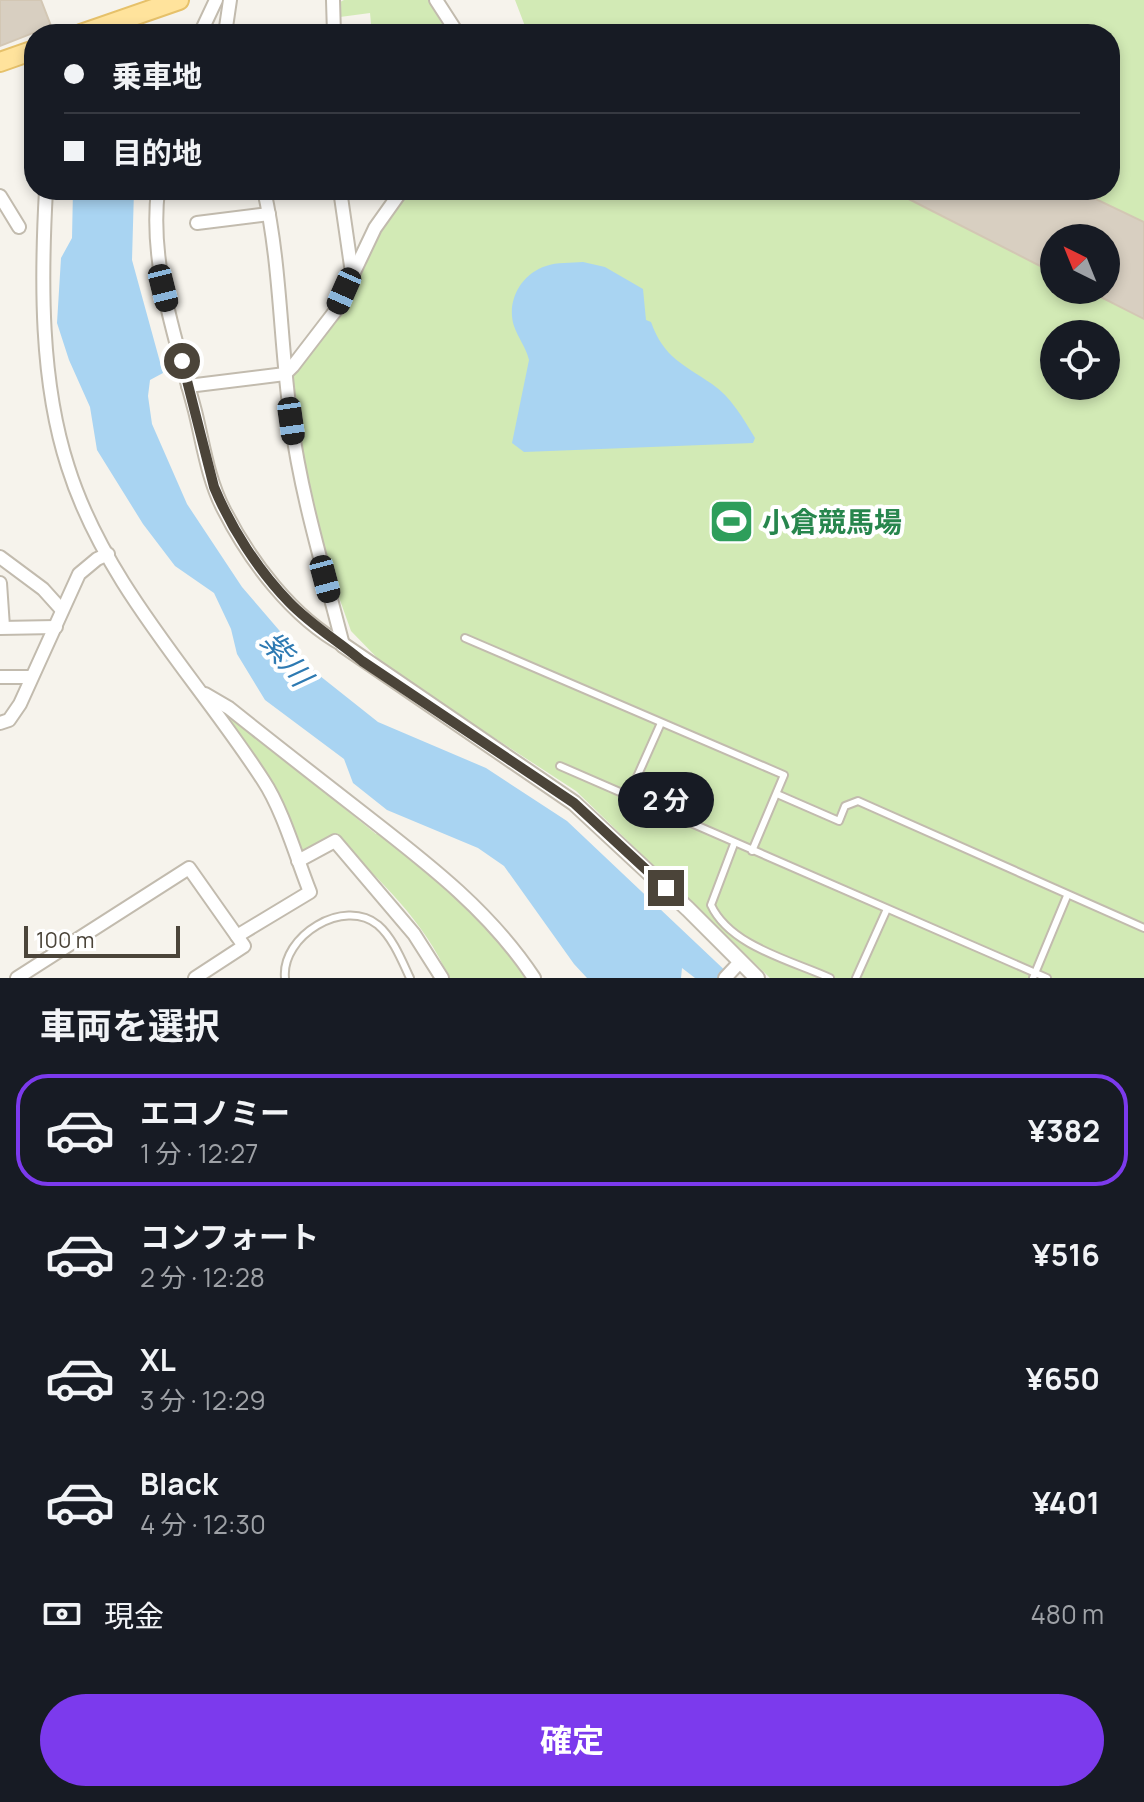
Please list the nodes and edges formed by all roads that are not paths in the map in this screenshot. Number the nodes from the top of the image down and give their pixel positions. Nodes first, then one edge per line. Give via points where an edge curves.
1 (179, 0) edge
2 (216, 0) edge
3 (230, 0) edge
4 (333, 0) edge
5 (436, 0) edge
6 (110, 24) edge
7 (205, 24) edge
8 (226, 24) edge
9 (334, 24) edge
10 (452, 24) edge
11 (24, 54) edge
12 (0, 62) edge
13 (0, 196) edge
14 (46, 200) edge
15 (158, 200) edge
16 (266, 200) edge
17 (341, 200) edge
18 (395, 200) edge
19 (269, 214) junction
20 (197, 223) dead end
21 (19, 227) dead end
22 (352, 273) junction
23 (285, 374) junction
24 (188, 386) junction
25 (108, 554) junction
26 (0, 557) edge
27 (0, 583) edge
28 (61, 609) junction
29 (56, 627) junction
30 (1, 628) edge
31 (465, 638) dead end
32 (343, 645) junction
33 (0, 677) edge
34 (31, 677) junction
35 (204, 694) junction
36 (0, 723) edge
37 (661, 723) junction
38 (560, 766) dead end
39 (777, 794) junction
40 (628, 797) junction
41 (734, 844) junction
42 (752, 851) junction
43 (298, 861) junction
44 (1067, 896) junction
45 (887, 909) junction
46 (1144, 928) edge
47 (237, 936) junction
48 (740, 962) junction
49 (727, 976) edge
50 (1034, 976) edge
51 (17, 978) edge
52 (195, 978) edge
53 (285, 978) edge
54 (410, 978) edge
55 (442, 978) edge
56 (534, 978) edge
57 (757, 978) edge
58 (830, 978) edge
59 (856, 978) edge
60 (1047, 978) edge

1 - 6 main road
2 - 7 street
3 - 8 street
4 - 9 street
5 - 10 street
11 - 12 main road
13 - 21 street
14 - 25 street via 45,297 57,423 68,468
15 - 24 street via 163,288
16 - 19 street
17 - 22 street
18 - 22 street
19 - 20 street
19 - 23 street
22 - 23 street via 336,310
23 - 24 street
23 - 32 street via 298,473
24 - 32 street via 214,487 235,530 288,601
25 - 28 street via 79,574
25 - 35 street via 150,624
26 - 28 street
27 - 30 street
28 - 29 street
29 - 30 street
29 - 34 street
31 - 37 lane
32 - 48 street via 574,803
33 - 34 street
34 - 36 street via 9,720
35 - 43 street via 265,783
35 - 56 street via 437,870 519,954
37 - 39 lane via 784,775
37 - 40 lane
38 - 40 lane
39 - 42 lane
39 - 44 lane via 839,821 845,806 858,801
40 - 41 lane
41 - 42 lane
41 - 58 lane via 711,905 718,920 738,936
42 - 45 lane
43 - 47 street via 310,892
43 - 55 street via 335,841 414,934
44 - 46 lane
44 - 50 lane
45 - 50 lane
45 - 59 lane
47 - 51 street via 189,868
47 - 52 street via 244,946
48 - 49 street
48 - 57 street
50 - 60 lane
53 - 54 lane via 286,962 305,935 329,920 348,916 380,926

